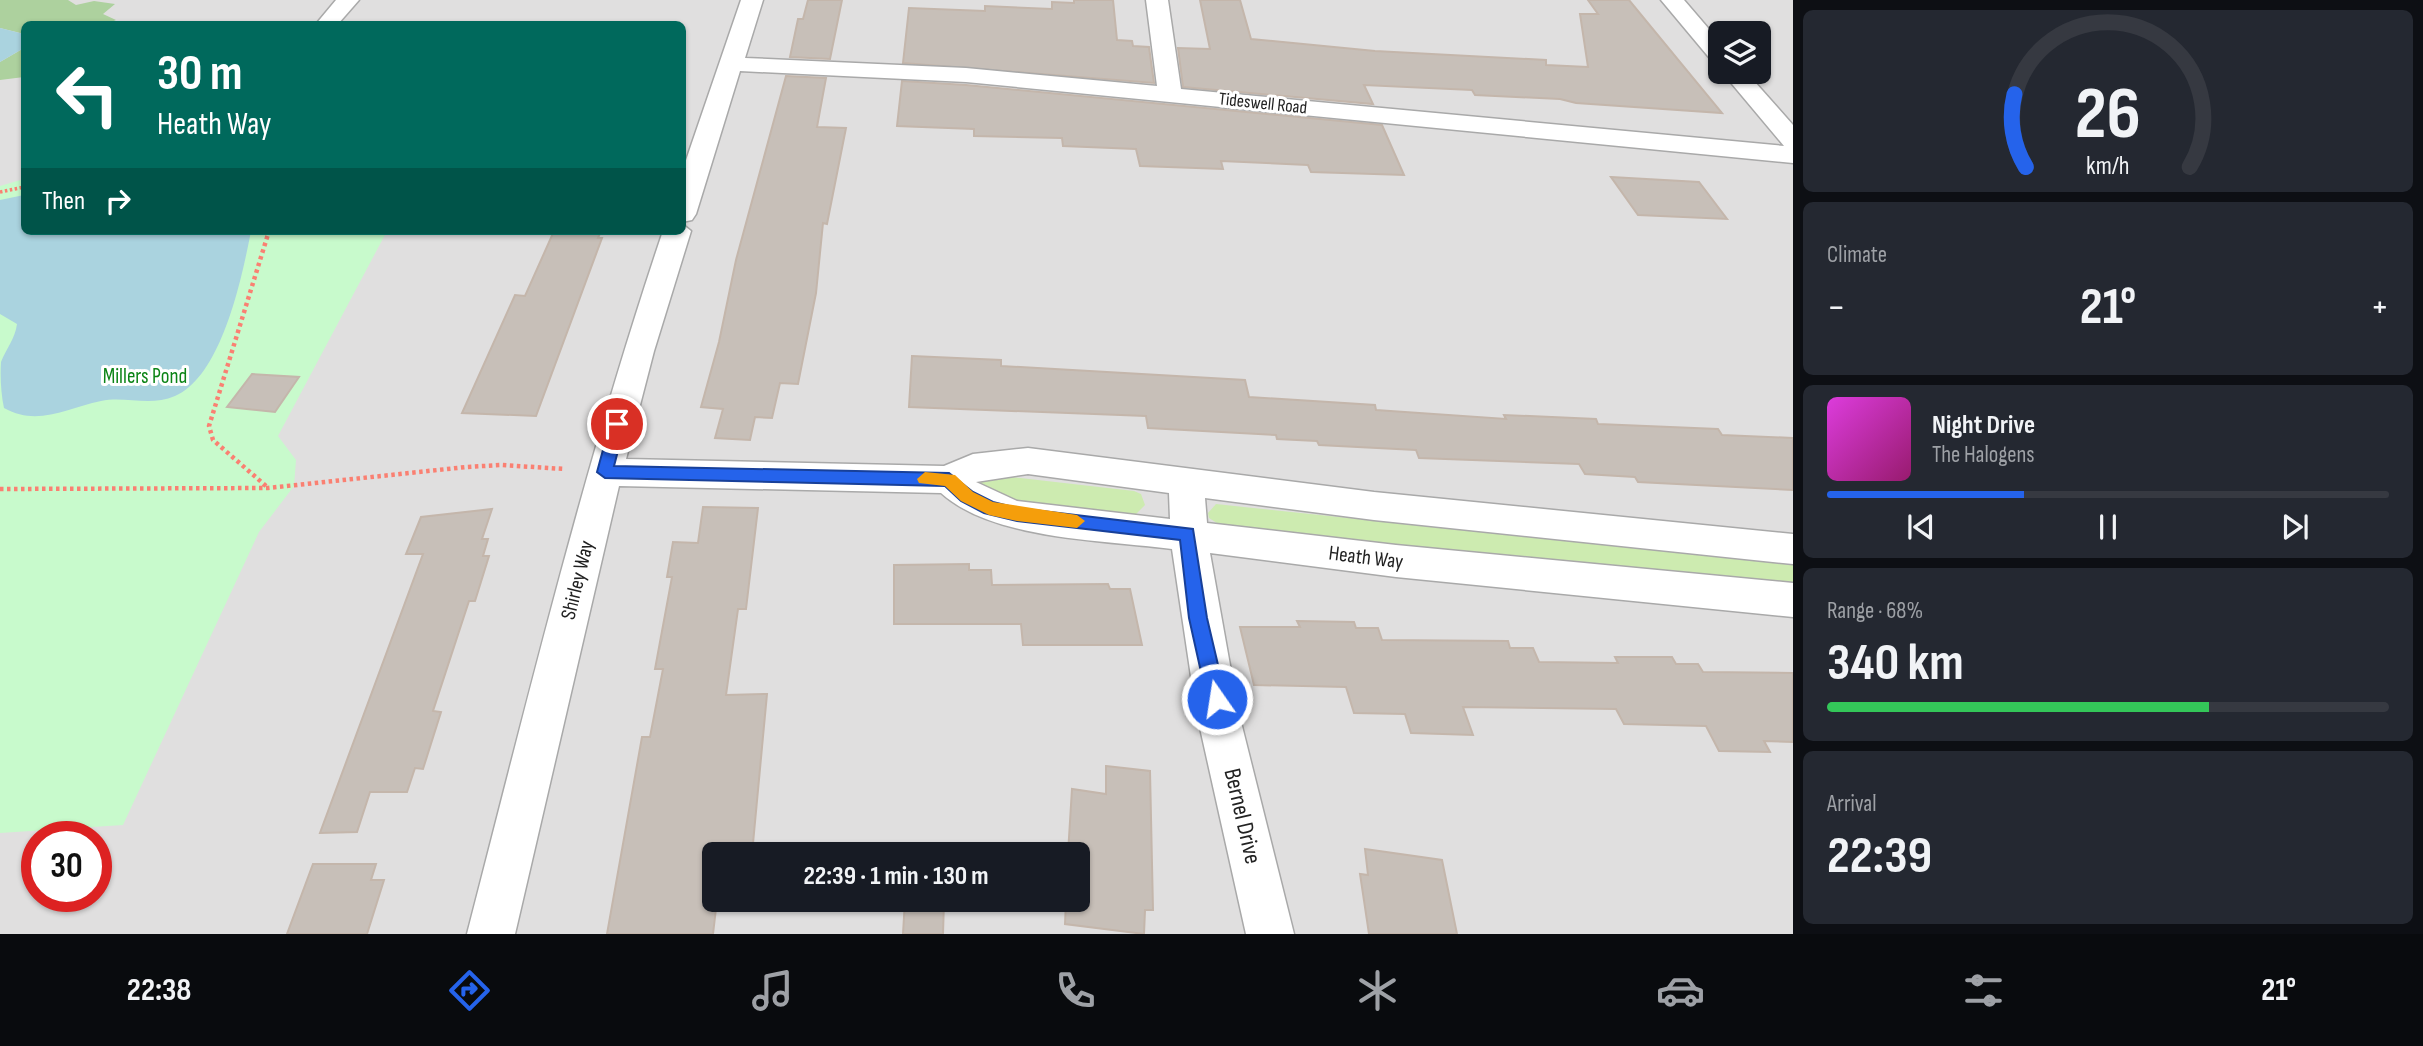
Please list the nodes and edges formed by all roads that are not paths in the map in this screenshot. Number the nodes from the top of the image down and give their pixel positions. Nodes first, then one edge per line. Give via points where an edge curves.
1 (348, 0) edge
2 (752, 0) edge
3 (1157, 0) edge
4 (1672, 0) edge
5 (330, 21) edge
6 (1708, 42) edge
7 (731, 64) junction
8 (1744, 84) edge
9 (1170, 94) junction
10 (1793, 141) edge
11 (1793, 155) edge
12 (686, 202) edge
13 (676, 235) edge
14 (605, 472) junction
15 (949, 480) junction
16 (1186, 482) junction
17 (1187, 534) junction
18 (1793, 549) edge
19 (1793, 600) edge
20 (491, 934) edge
21 (1270, 934) edge

1 - 5 street
2 - 7 street
3 - 9 street
4 - 6 street
7 - 9 street, Tideswell Road via 897,69
7 - 12 street
8 - 10 street
9 - 11 street, Tideswell Road
13 - 14 street, Shirley Way
14 - 15 street
14 - 20 street, Shirley Way
15 - 16 street via 973,467 1028,461
15 - 17 street, Heath Way via 989,508 1017,515
16 - 17 street, Bernel Drive
16 - 18 street
17 - 19 street, Heath Way via 1390,560
17 - 21 street, Bernel Drive via 1198,618

